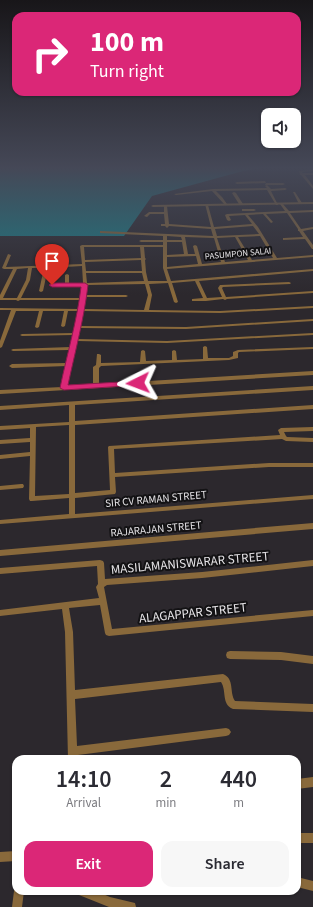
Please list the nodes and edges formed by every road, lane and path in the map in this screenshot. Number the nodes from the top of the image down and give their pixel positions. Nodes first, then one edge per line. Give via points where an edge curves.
1 (207, 210) edge
2 (257, 210) edge
3 (312, 210) edge
4 (287, 211) junction
5 (166, 213) joint
6 (264, 213) junction
7 (246, 214) junction
8 (146, 216) dead end
9 (229, 220) dead end
10 (271, 222) dead end
11 (162, 225) dead end
12 (166, 225) junction
13 (254, 225) junction
14 (212, 228) junction
15 (313, 228) edge
16 (299, 230) junction
17 (101, 232) dead end
18 (281, 234) dead end
19 (166, 235) junction
20 (260, 235) junction
21 (183, 236) junction
22 (236, 236) junction
23 (215, 237) junction
24 (307, 240) junction
25 (184, 241) junction
26 (313, 241) edge
27 (142, 243) junction
28 (164, 244) junction
29 (195, 246) dead end
30 (313, 248) edge
31 (9, 255) dead end
32 (186, 255) junction
33 (197, 255) junction
34 (165, 256) junction
35 (313, 256) edge
36 (144, 259) junction
37 (276, 259) junction
38 (251, 261) junction
39 (84, 263) junction
40 (223, 263) junction
41 (200, 265) junction
42 (46, 267) junction
43 (15, 268) junction
44 (30, 268) junction
45 (165, 268) junction
46 (313, 270) edge
47 (85, 272) junction
48 (144, 272) junction
49 (67, 275) dead end
50 (197, 280) junction
51 (169, 282) junction
52 (148, 283) junction
53 (289, 283) dead end
54 (52, 285) dead end
55 (67, 285) junction
56 (85, 285) junction
57 (41, 291) dead end
58 (311, 293) edge
59 (126, 296) dead end
60 (84, 298) junction
61 (0, 299) edge
62 (225, 299) junction
63 (313, 299) edge
64 (18, 300) junction
65 (194, 300) dead end
66 (206, 300) junction
67 (176, 302) dead end
68 (313, 308) edge
69 (0, 309) edge
70 (14, 309) junction
71 (41, 310) junction
72 (66, 310) junction
73 (82, 310) junction
74 (146, 311) junction
75 (313, 320) edge
76 (37, 326) dead end
77 (63, 326) dead end
78 (77, 327) junction
79 (186, 328) junction
80 (76, 334) junction
81 (313, 334) edge
82 (22, 335) dead end
83 (2, 338) edge
84 (74, 340) junction
85 (186, 341) junction
86 (0, 347) edge
87 (72, 348) junction
88 (205, 348) dead end
89 (313, 348) edge
90 (13, 350) dead end
91 (143, 351) dead end
92 (174, 351) dead end
93 (99, 355) dead end
94 (206, 360) junction
95 (175, 362) junction
96 (143, 363) junction
97 (68, 364) junction
98 (12, 366) dead end
99 (98, 366) junction
100 (313, 373) edge
101 (96, 386) junction
102 (64, 388) junction
103 (313, 388) edge
104 (0, 392) edge
105 (72, 403) junction
106 (313, 407) edge
107 (0, 408) edge
108 (73, 423) junction
109 (33, 426) junction
110 (0, 428) edge
111 (313, 429) edge
112 (283, 437) junction
113 (33, 440) junction
114 (313, 440) edge
115 (0, 442) edge
116 (33, 454) junction
117 (0, 457) edge
118 (313, 465) edge
119 (112, 475) junction
120 (21, 486) dead end
121 (0, 488) edge
122 (72, 496) junction
123 (313, 497) edge
124 (72, 515) junction
125 (0, 522) edge
126 (313, 526) edge
127 (0, 553) edge
128 (313, 564) edge
129 (0, 571) edge
130 (102, 584) junction
131 (103, 601) junction
132 (65, 606) junction
133 (0, 613) edge
134 (313, 613) edge
135 (230, 655) dead end
136 (313, 660) edge
137 (72, 694) junction
138 (313, 708) edge
139 (226, 732) dead end
140 (73, 755) edge
141 (313, 782) edge
142 (301, 784) edge
143 (301, 838) edge
144 (313, 838) edge
145 (12, 856) edge
146 (0, 858) edge
147 (301, 883) edge
148 (313, 886) edge
149 (18, 895) edge
150 (91, 895) edge
151 (110, 904) edge
152 (17, 907) edge
153 (130, 907) edge

1 - 14 street
2 - 4 street
3 - 4 street
4 - 6 street
4 - 16 street
5 - 8 street via 149,213
5 - 12 street
6 - 7 street
6 - 10 street
7 - 9 street via 226,215
7 - 13 street
11 - 12 street
12 - 14 street
12 - 19 street
13 - 14 street
13 - 20 street
14 - 23 street
15 - 16 street
16 - 24 street
17 - 19 street
18 - 24 street via 285,240
19 - 21 street
19 - 28 street
20 - 22 street
20 - 37 street
21 - 23 street
21 - 25 street
22 - 23 street
22 - 38 street
23 - 40 street
24 - 26 street
24 - 30 street
25 - 28 street
25 - 32 street
27 - 28 street
27 - 36 street
27 - 39 street via 83,246
28 - 34 street
29 - 33 street
31 - 43 street via 3,267
32 - 33 street
32 - 34 street
33 - 41 street
34 - 45 street
35 - 37 street, PASUMPON SALAI
36 - 39 street
36 - 48 street
37 - 38 street, PASUMPON SALAI
38 - 40 street, PASUMPON SALAI
39 - 42 street
39 - 47 street
40 - 41 street, PASUMPON SALAI
41 - 45 street, PASUMPON SALAI
42 - 44 street
42 - 57 street
43 - 44 street
43 - 61 street
44 - 64 street via 28,280
45 - 51 street
46 - 50 street
47 - 48 street
47 - 56 street
48 - 52 street
49 - 55 street
50 - 51 street
50 - 66 street
51 - 52 street
51 - 67 street
52 - 56 street
52 - 74 street via 150,295
53 - 62 street via 221,286
54 - 55 street
55 - 56 street
56 - 60 street
58 - 62 street
58 - 63 street
59 - 60 street
60 - 64 street
60 - 73 street
61 - 64 street
62 - 66 street
65 - 66 street
68 - 74 street via 220,312
69 - 70 street
70 - 71 street
70 - 83 street
71 - 72 street
71 - 76 street
72 - 73 street
72 - 77 street
73 - 74 street
73 - 78 street
75 - 79 street
78 - 79 street
78 - 80 street
79 - 85 street
80 - 82 street
80 - 84 street
81 - 85 street
83 - 86 street
84 - 85 street
84 - 87 street
87 - 90 street
87 - 97 street
88 - 94 street
89 - 94 street via 238,351 233,358
91 - 96 street
92 - 95 street
93 - 99 street
94 - 95 street
95 - 96 street
96 - 99 street
97 - 98 street
97 - 102 street
99 - 101 street
100 - 101 street
101 - 102 street
102 - 104 street
103 - 105 street
105 - 107 street
105 - 108 street
106 - 108 street
108 - 109 street
108 - 122 street
109 - 110 street
109 - 113 street
111 - 112 street via 281,430
112 - 114 street
112 - 119 street via 111,447
113 - 115 street
113 - 116 street
116 - 117 street
116 - 122 street via 32,499
118 - 119 street via 269,465
119 - 122 street via 113,492
120 - 121 street
122 - 124 street
123 - 124 street, SIR CV RAMAN STREET
124 - 125 street, SIR CV RAMAN STREET
126 - 127 street, RAJARAJAN STREET
128 - 130 street, MASILAMANISWARAR STREET
129 - 130 street via 100,563
130 - 131 street, MASILAMANISWARAR STREET via 100,587
131 - 132 street
131 - 134 street, ALAGAPPAR STREET via 109,633
132 - 133 street
132 - 137 street
135 - 136 street via 281,656
137 - 138 street via 223,678 227,683 229,701 233,705
137 - 140 street
139 - 140 street
141 - 142 street
143 - 144 street
145 - 146 street
147 - 148 street
149 - 152 street
150 - 151 street
151 - 153 street

